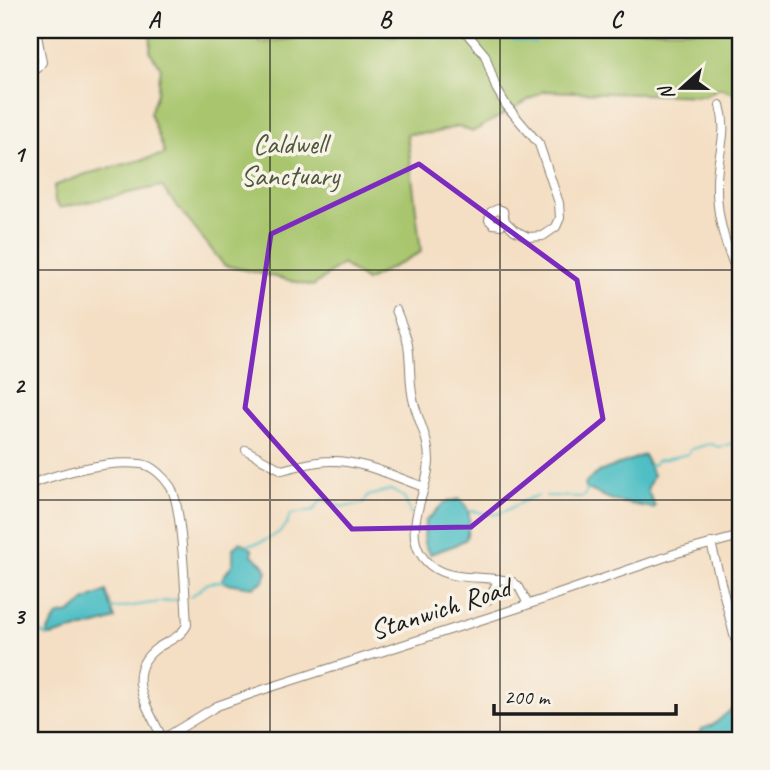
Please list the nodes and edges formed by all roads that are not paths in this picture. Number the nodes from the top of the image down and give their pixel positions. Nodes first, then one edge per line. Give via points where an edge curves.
1 (37, 30) edge
2 (464, 30) edge
3 (30, 72) edge
4 (720, 105) dead end
5 (505, 221) dead end
6 (740, 278) edge
7 (396, 310) dead end
8 (246, 450) dead end
9 (30, 484) edge
10 (424, 487) junction
11 (740, 536) edge
12 (711, 543) junction
13 (499, 579) junction
14 (488, 600) dead end
15 (528, 604) junction
16 (740, 649) edge
17 (162, 740) edge

1 - 3 street via 42,62
2 - 5 street via 485,55 506,105 539,144 559,204 556,227 543,236 528,237
4 - 6 street via 725,122 718,200 726,244
7 - 10 street via 408,341 414,406 429,448
8 - 10 street via 282,470 332,461
9 - 17 street via 76,470 142,464 170,486 182,555 187,625 149,654 139,680
10 - 13 street via 414,525 425,560 449,574
11 - 12 street, Stanwich Road
12 - 15 street, Stanwich Road
12 - 16 street
13 - 14 street
13 - 15 street via 519,587
15 - 17 street, Stanwich Road via 217,706

